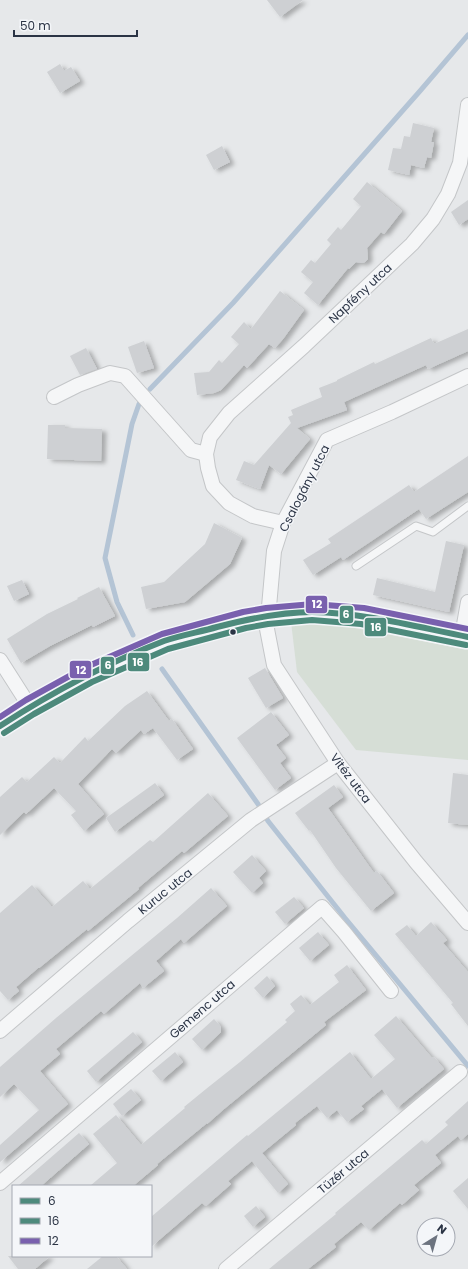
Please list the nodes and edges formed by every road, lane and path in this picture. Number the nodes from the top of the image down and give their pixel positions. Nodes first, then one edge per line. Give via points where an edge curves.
1 (468, 105) edge
2 (468, 376) edge
3 (54, 397) dead end
4 (206, 454) junction
5 (468, 506) edge
6 (284, 523) junction
7 (356, 566) dead end
8 (468, 602) edge
9 (267, 616) junction
10 (465, 636) edge
11 (0, 660) edge
12 (30, 707) junction
13 (0, 726) edge
14 (338, 763) junction
15 (468, 923) edge
16 (391, 991) dead end
17 (0, 1030) edge
18 (460, 1072) dead end
19 (0, 1183) edge
20 (226, 1269) edge

1 - 4 street, Napfény utca via 460,163 448,194 433,219 406,250 229,413 210,437
2 - 6 street, Csalogány utca via 327,440
3 - 4 street via 110,374 125,376 191,450
4 - 6 street, Napfény utca via 213,486 229,503 253,516
5 - 7 lane via 433,532 416,526
6 - 9 street, Csalogány utca via 274,551
8 - 10 street
9 - 10 street via 312,612 362,616
9 - 12 street via 165,641 88,675
9 - 14 street, Vitéz utca via 268,639 274,665
11 - 12 street
12 - 13 street
14 - 15 street, Vitéz utca
14 - 17 street, Kuruc utca via 251,820
16 - 19 street, Gemenc utca via 322,907
18 - 20 street, Tüzér utca

